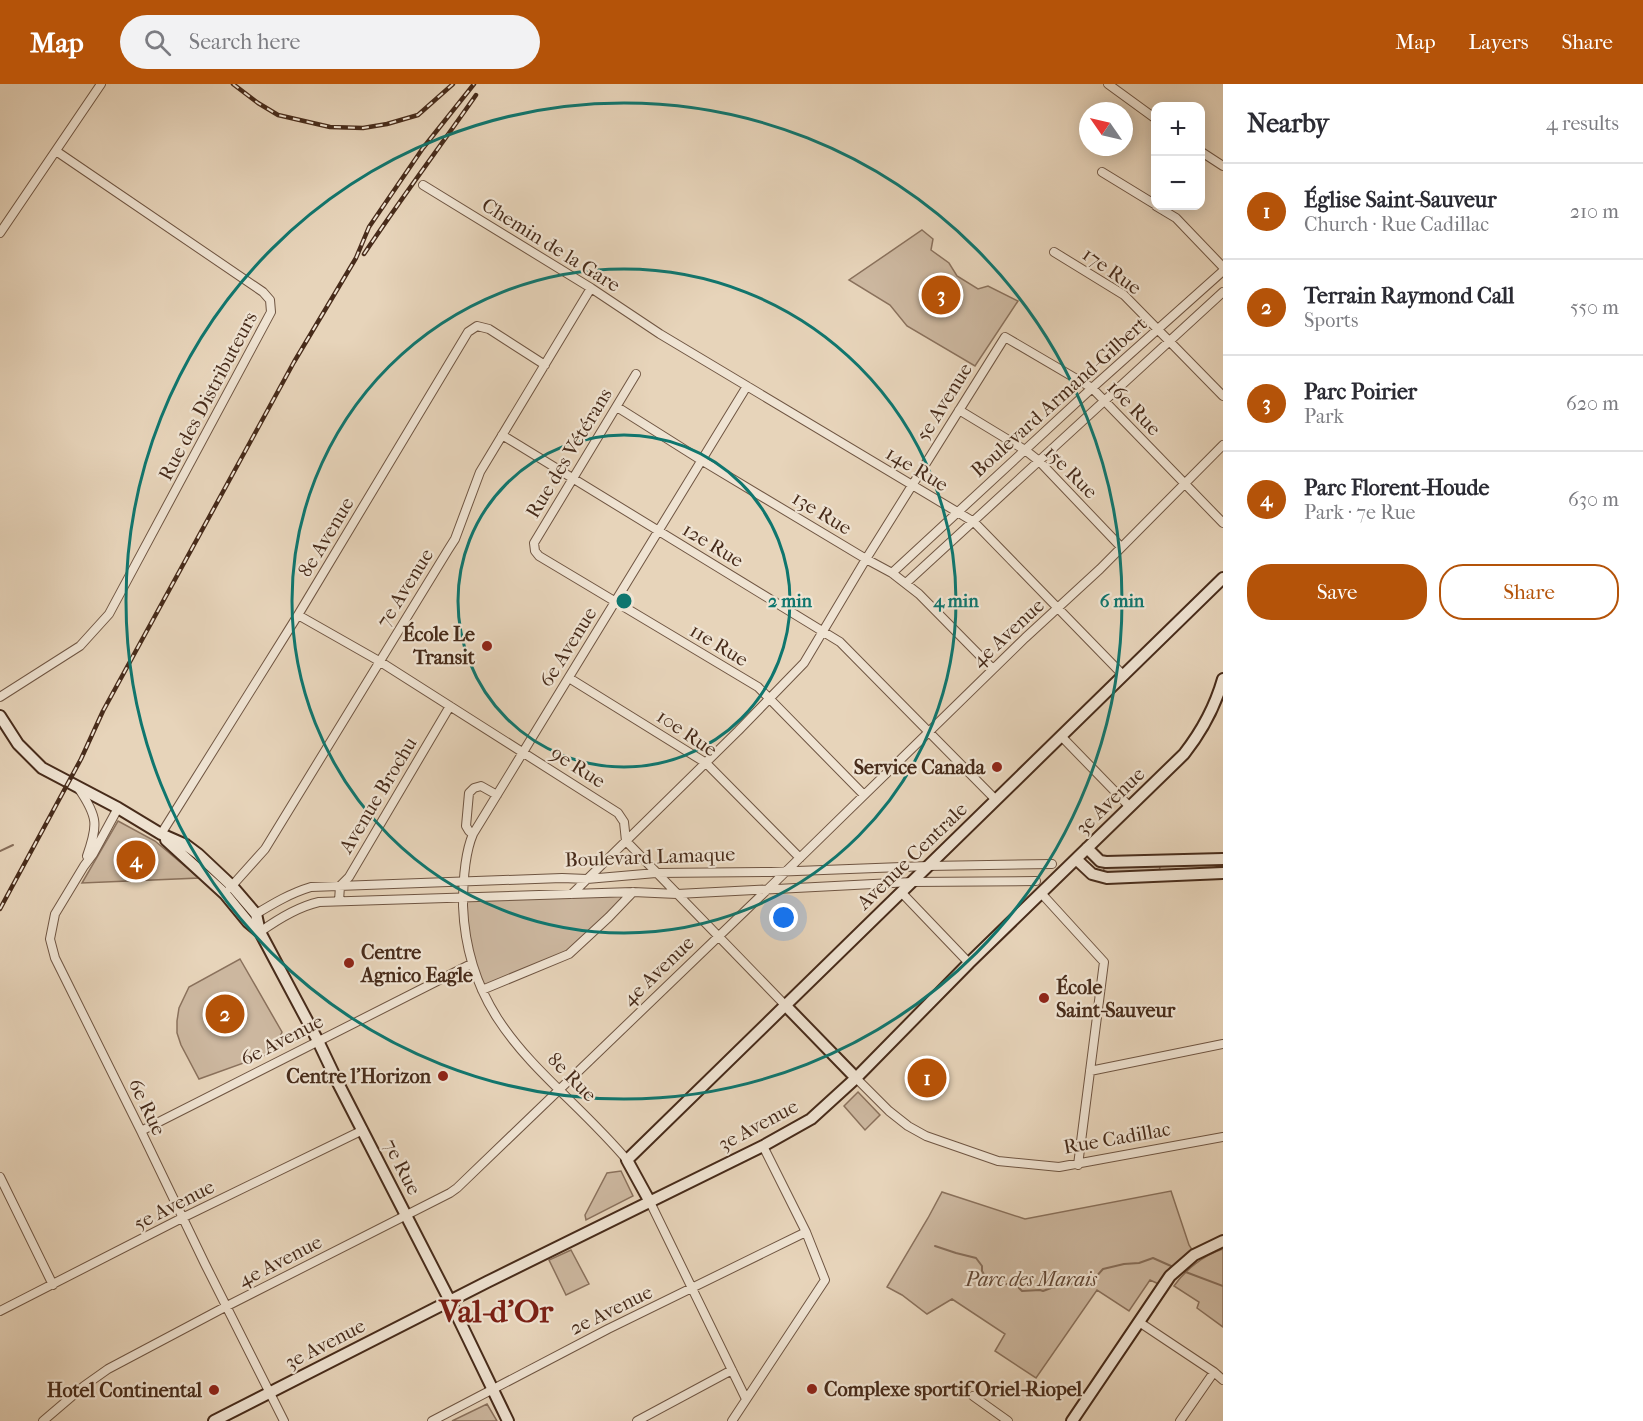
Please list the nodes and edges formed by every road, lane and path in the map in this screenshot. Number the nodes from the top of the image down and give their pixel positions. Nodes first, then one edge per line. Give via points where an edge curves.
1 (100, 84) edge
2 (1108, 84) edge
3 (1151, 116) edge
4 (56, 151) junction
5 (1205, 154) edge
6 (1223, 166) edge
7 (1102, 172) dead end
8 (423, 185) dead end
9 (1151, 202) edge
10 (1164, 210) edge
11 (0, 233) edge
12 (1054, 252) dead end
13 (1223, 269) edge
14 (591, 288) junction
15 (1223, 292) edge
16 (1158, 330) junction
17 (660, 334) joint
18 (1005, 337) joint
19 (1169, 341) junction
20 (545, 365) junction
21 (636, 374) dead end
22 (747, 386) junction
23 (1092, 388) junction
24 (1223, 396) edge
25 (1105, 401) junction
26 (617, 407) junction
27 (959, 410) junction
28 (502, 435) junction
29 (1223, 445) edge
30 (1025, 450) junction
31 (701, 460) junction
32 (1039, 461) junction
33 (572, 479) junction
34 (1184, 484) junction
35 (912, 485) junction
36 (957, 513) junction
37 (974, 522) junction
38 (1223, 522) edge
39 (658, 531) junction
40 (1121, 548) junction
41 (535, 551) joint
42 (866, 559) junction
43 (892, 573) junction
44 (1223, 578) edge
45 (906, 583) junction
46 (615, 602) junction
47 (1059, 607) junction
48 (298, 615) junction
49 (823, 631) junction
50 (379, 661) junction
51 (993, 669) junction
52 (1123, 675) junction
53 (569, 678) junction
54 (1223, 679) edge
55 (0, 697) edge
56 (768, 699) junction
57 (450, 706) junction
58 (0, 716) edge
59 (928, 732) junction
60 (1061, 736) junction
61 (523, 752) junction
62 (706, 763) junction
63 (79, 788) junction
64 (497, 795) junction
65 (864, 795) junction
66 (996, 800) junction
67 (1130, 807) junction
68 (118, 808) junction
69 (161, 834) junction
70 (473, 834) junction
71 (626, 841) junction
72 (1087, 848) junction
73 (1222, 857) edge
74 (800, 858) junction
75 (1076, 859) junction
76 (1025, 864) junction
77 (1052, 864) dead end
78 (84, 866) junction
79 (928, 866) junction
80 (787, 871) junction
81 (656, 873) junction
82 (1223, 873) edge
83 (1211, 874) junction
84 (587, 879) junction
85 (464, 881) junction
86 (1023, 881) junction
87 (1036, 881) dead end
88 (912, 882) junction
89 (340, 886) junction
90 (769, 888) junction
91 (229, 890) junction
92 (633, 892) junction
93 (901, 892) junction
94 (1041, 893) junction
95 (572, 894) junction
96 (677, 894) junction
97 (463, 899) junction
98 (339, 901) junction
99 (256, 914) junction
100 (260, 932) junction
101 (719, 936) junction
102 (969, 963) junction
103 (471, 964) junction
104 (482, 990) junction
105 (785, 1005) junction
106 (318, 1041) junction
107 (1223, 1044) edge
108 (1090, 1071) junction
109 (856, 1078) junction
110 (558, 1090) junction
111 (363, 1130) junction
112 (141, 1131) junction
113 (1223, 1137) edge
114 (763, 1146) junction
115 (627, 1160) junction
116 (1078, 1165) junction
117 (0, 1177) edge
118 (650, 1202) junction
119 (406, 1216) junction
120 (182, 1218) junction
121 (806, 1232) junction
122 (1223, 1240) edge
123 (52, 1284) junction
124 (692, 1289) junction
125 (450, 1301) junction
126 (227, 1306) junction
127 (0, 1311) edge
128 (1139, 1322) junction
129 (732, 1370) junction
130 (1214, 1372) junction
131 (1223, 1380) edge
132 (492, 1390) junction
133 (270, 1392) junction
134 (973, 1396) dead end
135 (746, 1399) junction
136 (43, 1421) edge
137 (214, 1421) edge
138 (284, 1421) edge
139 (432, 1421) edge
140 (508, 1421) edge
141 (637, 1421) edge
142 (732, 1421) edge
143 (1008, 1421) edge
144 (1072, 1421) edge
145 (1180, 1421) edge

1 - 4 street
2 - 3 street
4 - 11 street
4 - 55 street, Rue des Distributeurs via 263,292 270,300 271,312 109,614 80,646
5 - 6 street
7 - 9 street
8 - 14 street, Chemin de la Gare
10 - 13 street via 1176,218
12 - 16 street, 17e Rue via 1124,295
13 - 16 street, Boulevard Armand-Gilbert
14 - 17 street, Chemin de la Gare
14 - 20 street, 7e Avenue
15 - 19 street, Boulevard Armand-Gilbert
16 - 19 street, 17e Rue
16 - 23 street, Boulevard Armand-Gilbert
17 - 22 street, 14e Rue
18 - 23 street, 16e Rue
18 - 27 street, 5e Avenue
19 - 24 street, 17e Rue
19 - 25 street, Boulevard Armand-Gilbert
20 - 28 street, 7e Avenue
20 - 48 street, 8e Avenue via 489,329 477,326 468,332
21 - 26 street, Rue des Vétérans
22 - 31 street, 6e Avenue
22 - 35 street, 14e Rue
23 - 25 street, 16e Rue
23 - 30 street, Boulevard Armand-Gilbert
25 - 32 street, Boulevard Armand-Gilbert
25 - 34 street, 16e Rue
26 - 31 street, 13e Rue
26 - 33 street, Rue des Vétérans
27 - 30 street, 15e Rue
27 - 35 street, 5e Avenue
28 - 33 street, 12e Rue
28 - 50 street, 7e Avenue via 480,472 455,539
29 - 34 street, 4e Avenue
30 - 32 street, 15e Rue
30 - 36 street, Boulevard Armand-Gilbert
31 - 39 street, 6e Avenue
31 - 42 street, 13e Rue
32 - 37 street, Boulevard Armand-Gilbert
32 - 40 street, 15e Rue
33 - 39 street, 12e Rue
33 - 41 street, Rue des Vétérans via 534,543
34 - 38 street, 16e Rue
34 - 40 street, 4e Avenue
35 - 36 street, 14e Rue
35 - 42 street, 5e Avenue
36 - 37 street, 14e Rue
36 - 43 street, Boulevard Armand-Gilbert
37 - 45 street, Boulevard Armand-Gilbert
37 - 47 street, 14e Rue
39 - 46 street, 6e Avenue
39 - 49 street, 12e Rue
40 - 47 street, 4e Avenue
41 - 46 street, 11e Rue
42 - 43 street, 13e Rue
42 - 49 street, 5e Avenue
43 - 45 street, 13e Rue
44 - 52 main road, Avenue Centrale
45 - 51 street, 13e Rue
46 - 53 street, 6e Avenue
46 - 56 street, 11e Rue via 758,687
47 - 51 street, 4e Avenue
47 - 52 street, 14e Rue
48 - 50 street, 9e Rue
48 - 69 street, 8e Avenue
49 - 56 street, 5e Avenue via 799,669
49 - 59 street, 12e Rue via 852,653
50 - 57 street, 9e Rue
50 - 91 street, 7e Avenue via 265,849
51 - 59 street, 4e Avenue
52 - 60 main road, Avenue Centrale
53 - 61 street, 6e Avenue
53 - 62 street, 10e Rue
54 - 67 main road, 3e Avenue via 1214,705 1193,742
56 - 62 street
56 - 65 street, 11e Rue
57 - 61 street, 9e Rue
57 - 89 street, Avenue Brochu
58 - 63 main road, 7e Rue via 31,758
59 - 65 street, 4e Avenue
59 - 66 street, 12e Rue
60 - 66 main road, Avenue Centrale
60 - 67 street
61 - 64 street, 6e Avenue
61 - 71 street, 9e Rue via 618,813 624,822
62 - 71 street
62 - 74 street, 10e Rue
63 - 68 main road, 7e Rue
63 - 78 street via 95,819
64 - 70 street, 6e Avenue
64 - 70 street, 8e Rue via 481,786 470,793 466,826
65 - 74 street, 4e Avenue
66 - 79 main road, Avenue Centrale
67 - 72 main road, 3e Avenue
68 - 69 main road, 7e Rue
68 - 78 street, 6e Rue
69 - 91 main road, 7e Rue via 198,854
70 - 85 street, 8e Rue
71 - 81 street, 9e Rue
71 - 84 street
72 - 73 main road via 1106,862
72 - 75 main road, 3e Avenue
73 - 83 street
74 - 80 street, 4e Avenue
75 - 83 main road via 1092,874 1107,878
75 - 94 main road, 3e Avenue
76 - 77 street, Boulevard Lamaque
76 - 79 street, Boulevard Lamaque
76 - 86 street
78 - 112 street, 6e Rue via 56,914 50,939 55,958
79 - 80 street, Boulevard Lamaque
79 - 88 main road, Avenue Centrale
80 - 81 street, Boulevard Lamaque
80 - 90 street, 4e Avenue
81 - 84 street, Boulevard Lamaque
81 - 96 street, 9e Rue
82 - 83 main road
84 - 85 street, Boulevard Lamaque
84 - 95 street
85 - 89 street, Boulevard Lamaque
85 - 97 street, 8e Rue
86 - 87 street, Boulevard Lamaque
86 - 88 street, Boulevard Lamaque
88 - 90 street, Boulevard Lamaque
88 - 93 main road, Avenue Centrale
89 - 98 street
89 - 99 street, Boulevard Lamaque via 296,891
90 - 96 street, Boulevard Lamaque
90 - 101 street, 4e Avenue
91 - 99 main road, 7e Rue
91 - 100 main road, 7e Rue via 248,922
92 - 95 street, Boulevard Lamaque
92 - 96 street, Boulevard Lamaque
92 - 104 street via 569,954
93 - 102 street
93 - 105 main road, Avenue Centrale
94 - 102 main road, 3e Avenue
94 - 108 street via 1104,962
95 - 97 street, Boulevard Lamaque
96 - 101 street, 9e Rue
97 - 98 street, Boulevard Lamaque
97 - 103 street, 8e Rue
98 - 100 street, Boulevard Lamaque via 307,905
99 - 100 main road, 7e Rue
100 - 106 main road, 7e Rue
101 - 105 street, 9e Rue
101 - 110 street, 4e Avenue
102 - 109 main road, 3e Avenue
103 - 104 street, 8e Rue
103 - 106 street, 6e Avenue
104 - 110 street, 8e Rue via 512,1040
105 - 109 main road, Rue Cadillac
105 - 115 main road, Avenue Centrale
106 - 111 main road, 7e Rue
106 - 112 street, 6e Avenue
107 - 108 street
108 - 116 street
109 - 114 main road, 3e Avenue via 811,1119
109 - 116 street, Rue Cadillac via 889,1111 926,1136 998,1161
110 - 115 street, 8e Rue
110 - 119 street, 4e Avenue via 450,1193
111 - 119 main road, 7e Rue
111 - 120 street, 5e Avenue
112 - 120 street, 6e Rue
113 - 116 street, Rue Cadillac
114 - 118 main road, 3e Avenue
114 - 121 street
115 - 118 main road, 8e Rue
117 - 123 street
118 - 124 street, 8e Rue
118 - 125 main road, 3e Avenue
119 - 125 main road, 7e Rue
119 - 126 street, 4e Avenue
120 - 123 street, 5e Avenue
120 - 126 street, 6e Rue
121 - 124 street, 2e Avenue
121 - 135 street via 825,1280
122 - 128 main road via 1194,1255 1170,1276
123 - 127 street, 5e Avenue
124 - 129 street, 8e Rue
124 - 132 street, 2e Avenue
125 - 132 main road, 7e Rue
125 - 133 main road, 3e Avenue
126 - 133 street, 6e Rue
126 - 136 street, 4e Avenue via 108,1369
128 - 130 street
128 - 144 main road
129 - 135 street, 8e Rue
129 - 141 street
130 - 131 street
130 - 145 street
132 - 139 street, 2e Avenue
132 - 140 main road, 7e Rue
133 - 137 main road, 3e Avenue
133 - 138 street, 6e Rue
134 - 143 street
135 - 142 street

